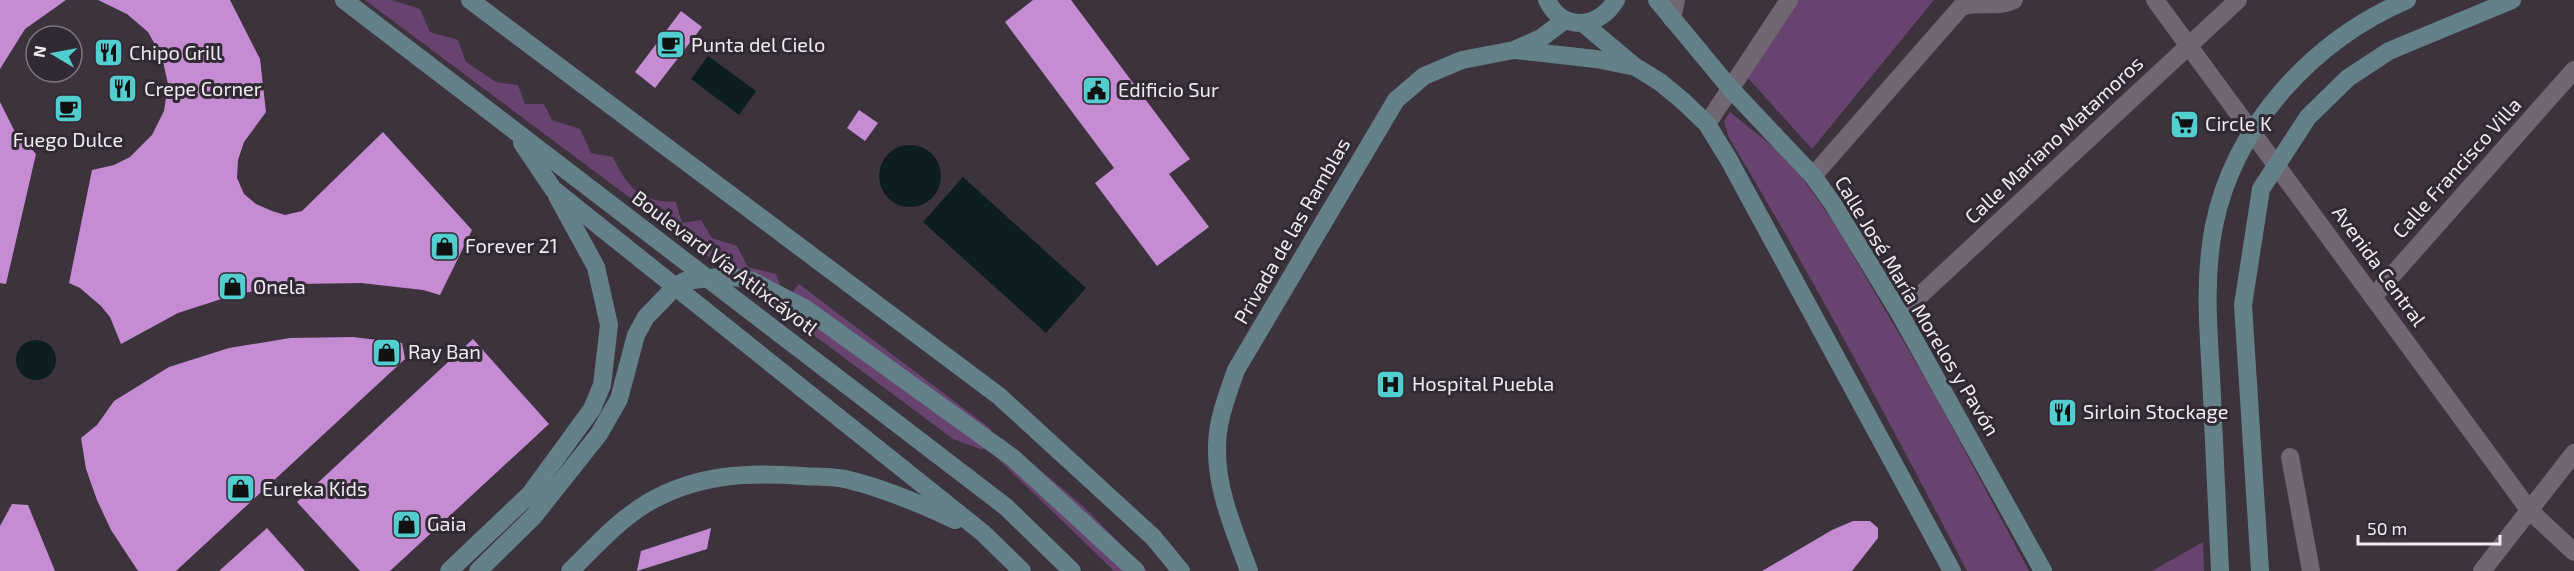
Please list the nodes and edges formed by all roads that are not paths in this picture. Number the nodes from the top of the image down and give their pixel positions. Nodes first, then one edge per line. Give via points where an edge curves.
1 (344, 0) edge
2 (470, 0) edge
3 (1616, 0) edge
4 (1657, 0) edge
5 (1676, 0) edge
6 (1789, 0) edge
7 (2014, 0) edge
8 (2155, 0) edge
9 (2238, 0) edge
10 (2407, 0) edge
11 (2512, 0) edge
12 (1547, 2) edge
13 (1672, 19) junction
14 (1565, 20) junction
15 (1584, 24) junction
16 (2189, 46) junction
17 (1514, 50) junction
18 (1634, 66) junction
19 (2574, 70) edge
20 (1731, 88) junction
21 (1707, 124) junction
22 (514, 130) junction
23 (2254, 132) junction
24 (2276, 163) junction
25 (1813, 176) junction
26 (553, 189) junction
27 (2373, 297) junction
28 (1900, 314) junction
29 (2574, 453) edge
30 (2290, 457) dead end
31 (2529, 511) junction
32 (983, 533) junction
33 (2574, 552) edge
34 (449, 571) edge
35 (478, 571) edge
36 (570, 571) edge
37 (1023, 571) edge
38 (1072, 571) edge
39 (1136, 571) edge
40 (1181, 571) edge
41 (1249, 571) edge
42 (1952, 571) edge
43 (2043, 571) edge
44 (2220, 571) edge
45 (2260, 571) edge
46 (2311, 571) edge
47 (2482, 571) edge

1 - 22 main road, Boulevard Vía Atlixcáyotl
2 - 40 main road via 999,396 1153,537
3 - 15 main road via 1601,18
4 - 13 main road, Calle José María Morelos y Pavón
5 - 13 street
6 - 20 street
7 - 25 street via 1998,5 1972,1 1961,7
8 - 16 street, Avenida Central
9 - 16 street, Calle Mariano Matamoros
10 - 23 main road via 2360,24 2325,49 2284,87
11 - 24 main road via 2388,51 2348,78 2308,117
12 - 14 main road
13 - 20 main road, Calle José María Morelos y Pavón
14 - 15 main road
14 - 17 main road, Privada de las Ramblas via 1541,38
15 - 18 main road
16 - 23 street, Avenida Central
16 - 28 street, Calle Mariano Matamoros
17 - 18 main road
17 - 41 main road, Privada de las Ramblas via 1462,60 1424,76 1396,100 1236,370 1223,406 1217,450 1222,493
18 - 21 main road via 1660,81
19 - 27 street, Calle Francisco Villa
20 - 21 street
20 - 25 main road, Calle José María Morelos y Pavón
21 - 42 main road
22 - 26 main road
22 - 38 main road, Boulevard Vía Atlixcáyotl via 1006,507
23 - 24 street, Avenida Central
23 - 44 main road via 2229,172 2213,227 2206,298
24 - 27 street, Avenida Central
24 - 45 main road via 2261,189 2243,305
25 - 28 main road, Calle José María Morelos y Pavón
26 - 32 main road
26 - 34 main road via 596,267 609,325 602,385 592,410 530,494
27 - 31 street, Avenida Central
28 - 43 main road, Calle José María Morelos y Pavón
29 - 31 street
30 - 46 street
31 - 33 street, Avenida Central
31 - 47 street
32 - 36 main road via 914,500 846,479 756,472 703,480 648,503 621,521
32 - 37 main road
35 - 39 main road via 534,516 599,434 619,399 636,335 646,316 685,281 727,276 750,280 806,309 1014,458

